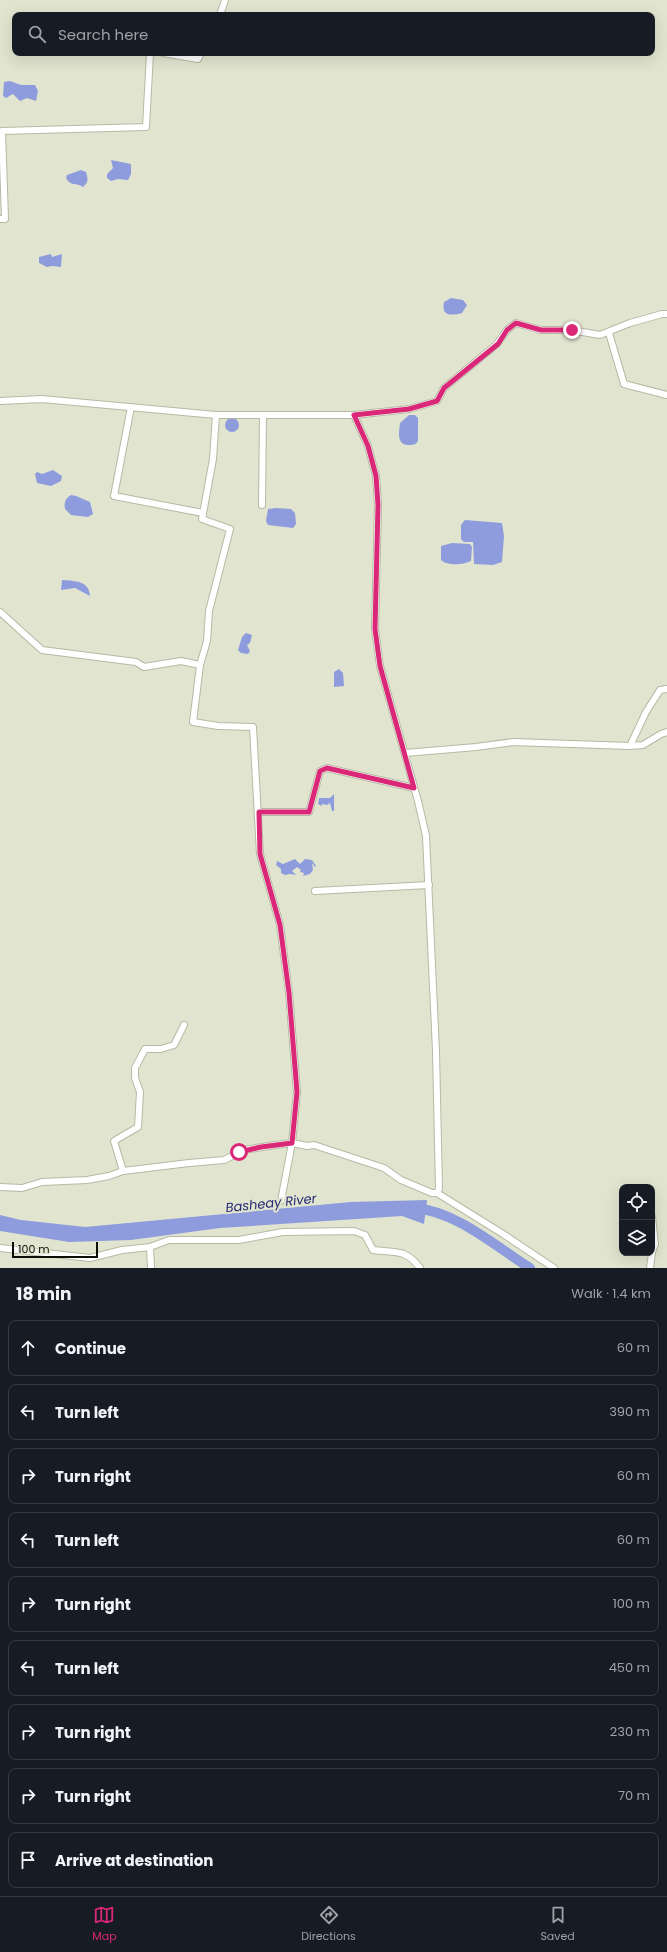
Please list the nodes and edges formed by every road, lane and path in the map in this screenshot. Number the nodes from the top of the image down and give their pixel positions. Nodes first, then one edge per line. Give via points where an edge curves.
1 (225, 0) edge
2 (221, 12) edge
3 (150, 56) edge
4 (180, 56) edge
5 (200, 56) edge
6 (0, 219) edge
7 (667, 314) edge
8 (609, 333) junction
9 (667, 395) edge
10 (0, 401) edge
11 (131, 407) junction
12 (216, 415) junction
13 (263, 415) junction
14 (354, 415) junction
15 (262, 505) dead end
16 (203, 513) junction
17 (0, 612) edge
18 (200, 665) junction
19 (667, 689) edge
20 (667, 732) edge
21 (630, 746) junction
22 (405, 753) junction
23 (414, 788) junction
24 (259, 812) junction
25 (429, 885) junction
26 (315, 891) dead end
27 (184, 1025) dead end
28 (292, 1143) junction
29 (123, 1171) junction
30 (0, 1187) edge
31 (437, 1193) junction
32 (281, 1201) dead end
33 (150, 1247) junction
34 (0, 1248) edge
35 (652, 1256) edge
36 (151, 1268) edge
37 (420, 1268) edge
38 (554, 1268) edge
39 (650, 1268) edge

1 - 2 street
3 - 6 street via 146,127 2,131 5,219
4 - 5 street via 198,59
7 - 8 street via 630,323
8 - 9 street via 624,384
8 - 14 street via 600,335 572,330 541,330 516,323 507,330 498,344 444,388 437,401 409,409
10 - 11 street via 42,399
11 - 12 street
11 - 16 street via 114,496
12 - 13 street
12 - 16 street via 213,459
13 - 14 street
13 - 15 street
14 - 22 street via 368,446 376,476 378,519 375,629 380,666
16 - 18 street via 202,519 230,528 209,612 207,641
17 - 18 street via 42,650 136,662 144,667 181,662
18 - 24 street via 194,722 253,727
19 - 21 street via 660,690
20 - 21 street via 643,745
21 - 22 street via 513,742
22 - 23 street
23 - 24 street via 327,768 320,771 309,812
23 - 25 street via 426,836
24 - 28 street via 260,854 280,925 289,993 297,1092
25 - 26 street
25 - 31 street via 438,1116
27 - 29 street via 174,1045 161,1049 145,1049 136,1068 135,1078 140,1092 138,1127 114,1141
28 - 29 street via 244,1150 224,1160
28 - 31 street via 314,1145 375,1164 401,1180
28 - 32 street
29 - 30 street via 87,1180 42,1182 22,1188
31 - 38 street
33 - 34 street via 122,1250 90,1258
33 - 36 street
33 - 37 street via 168,1240 239,1240 283,1232 354,1231 364,1236 372,1250 401,1251
35 - 39 street

